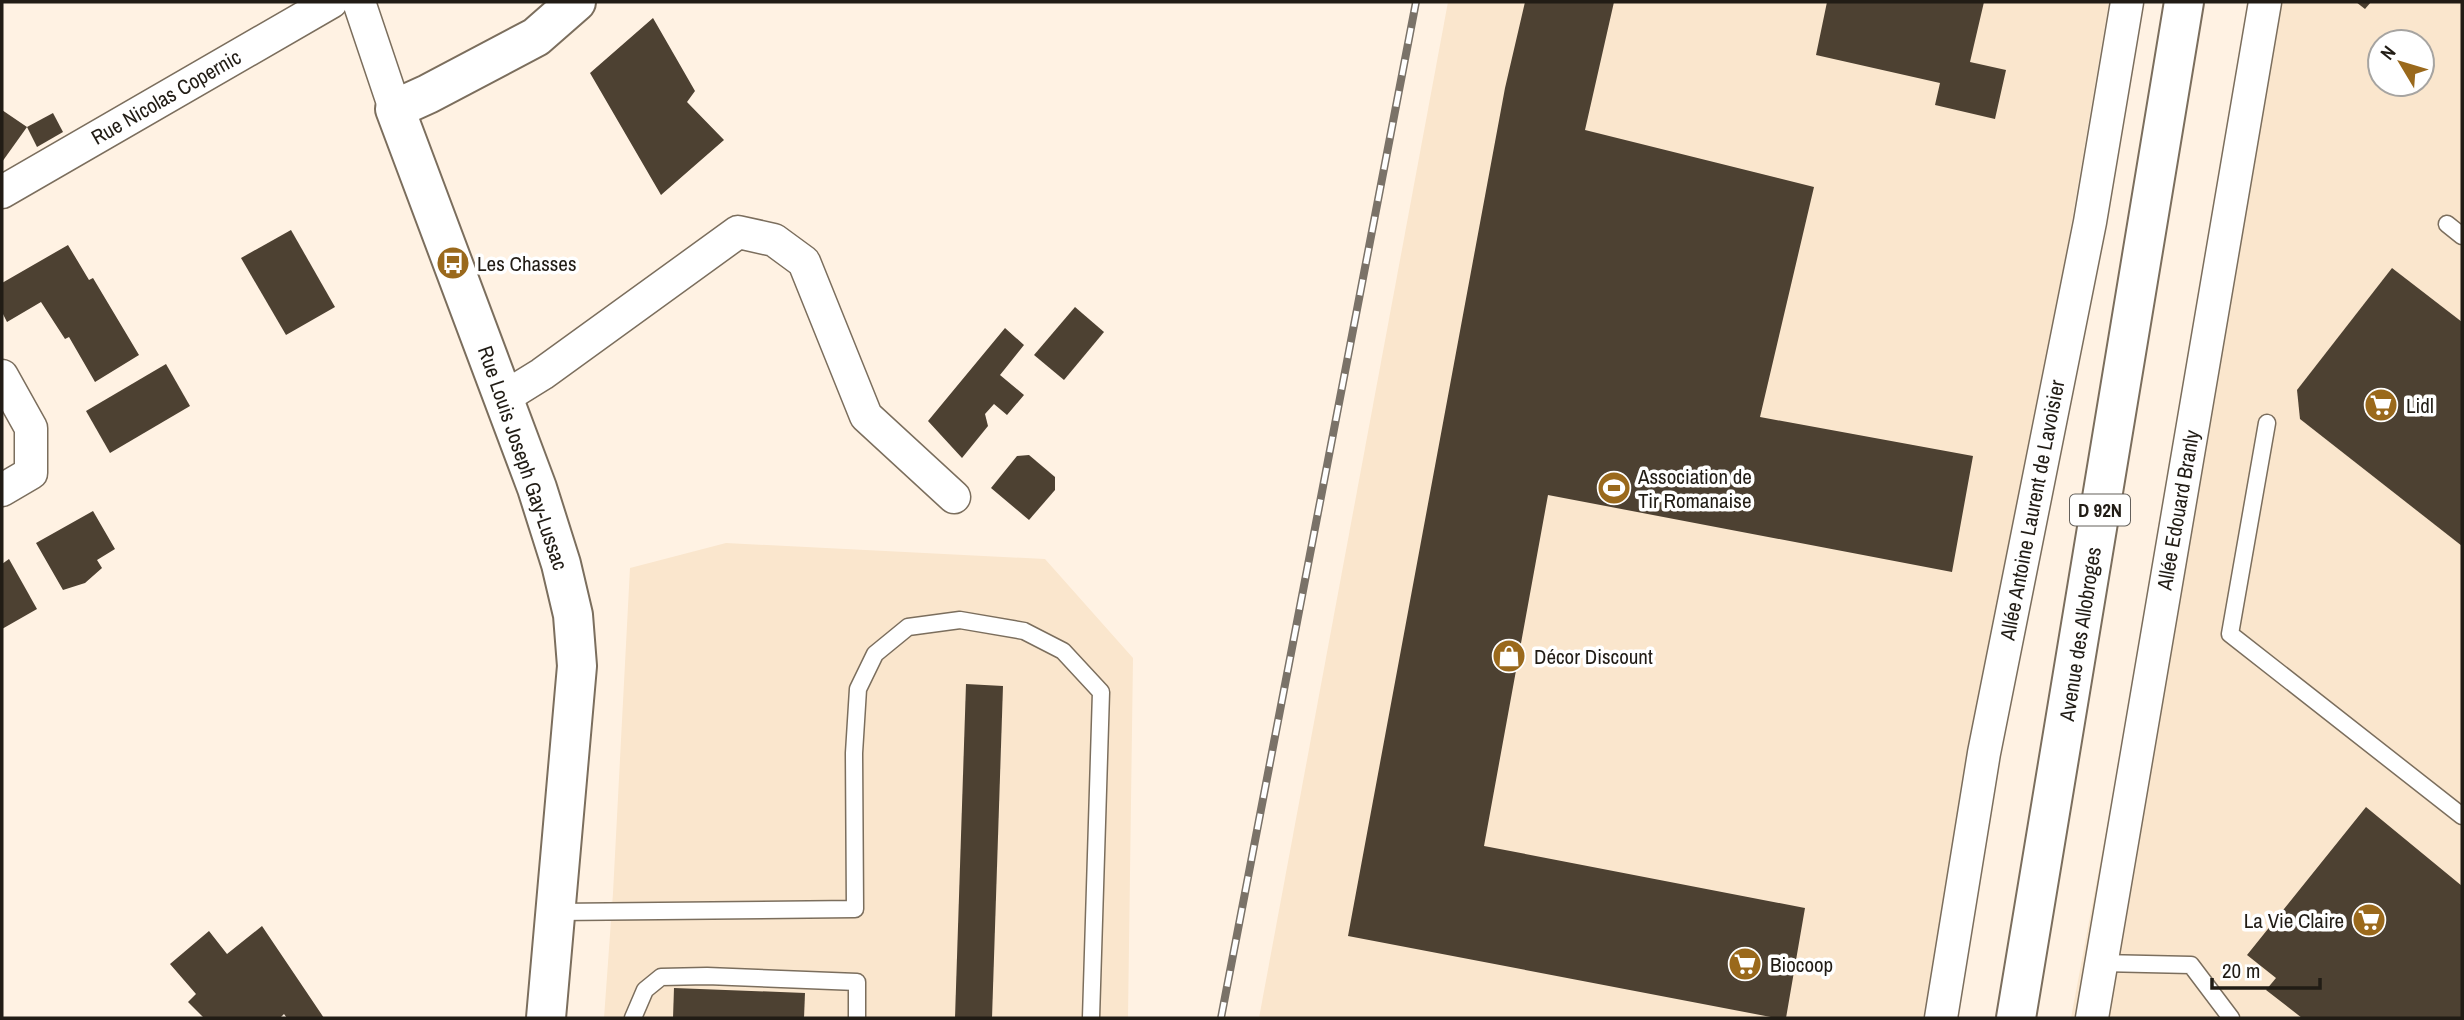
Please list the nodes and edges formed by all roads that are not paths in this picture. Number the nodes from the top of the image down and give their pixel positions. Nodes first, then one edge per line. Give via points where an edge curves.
1 (331, 2) edge
2 (359, 2) edge
3 (576, 2) edge
4 (2127, 2) edge
5 (2184, 2) edge
6 (2265, 2) edge
7 (395, 109) junction
8 (2, 192) edge
9 (2447, 224) dead end
10 (2462, 236) edge
11 (2, 376) edge
12 (505, 397) junction
13 (2267, 424) dead end
14 (2, 490) edge
15 (954, 497) dead end
16 (2462, 816) edge
17 (556, 912) junction
18 (2101, 963) junction
19 (546, 1018) edge
20 (633, 1018) edge
21 (857, 1018) edge
22 (1091, 1018) edge
23 (1941, 1018) edge
24 (2016, 1018) edge
25 (2092, 1018) edge
26 (2231, 1018) edge

1 - 8 street, Rue Nicolas Copernic
2 - 7 street, Rue Louis Joseph Gay-Lussac
3 - 7 street via 536,37
4 - 23 street, Allée Antoine Laurent de Lavoisier via 2090,222 1984,753
5 - 24 street, Avenue des Allobroges / D 92N
6 - 18 street, Allée Edouard Branly
7 - 12 street, Rue Louis Joseph Gay-Lussac
9 - 10 lane
11 - 14 street via 32,428 31,473
12 - 15 street via 738,232 774,240 804,262 866,416
12 - 17 street, Rue Louis Joseph Gay-Lussac via 553,539 573,615 576,666
13 - 16 lane via 2230,634
17 - 19 street, Rue Louis Joseph Gay-Lussac
17 - 22 lane via 855,909 858,689 876,654 908,626 960,620 1024,631 1063,651 1101,692
18 - 25 street, Allée Edouard Branly
18 - 26 lane via 2191,965
20 - 21 lane via 645,990 661,977 707,976 858,982

